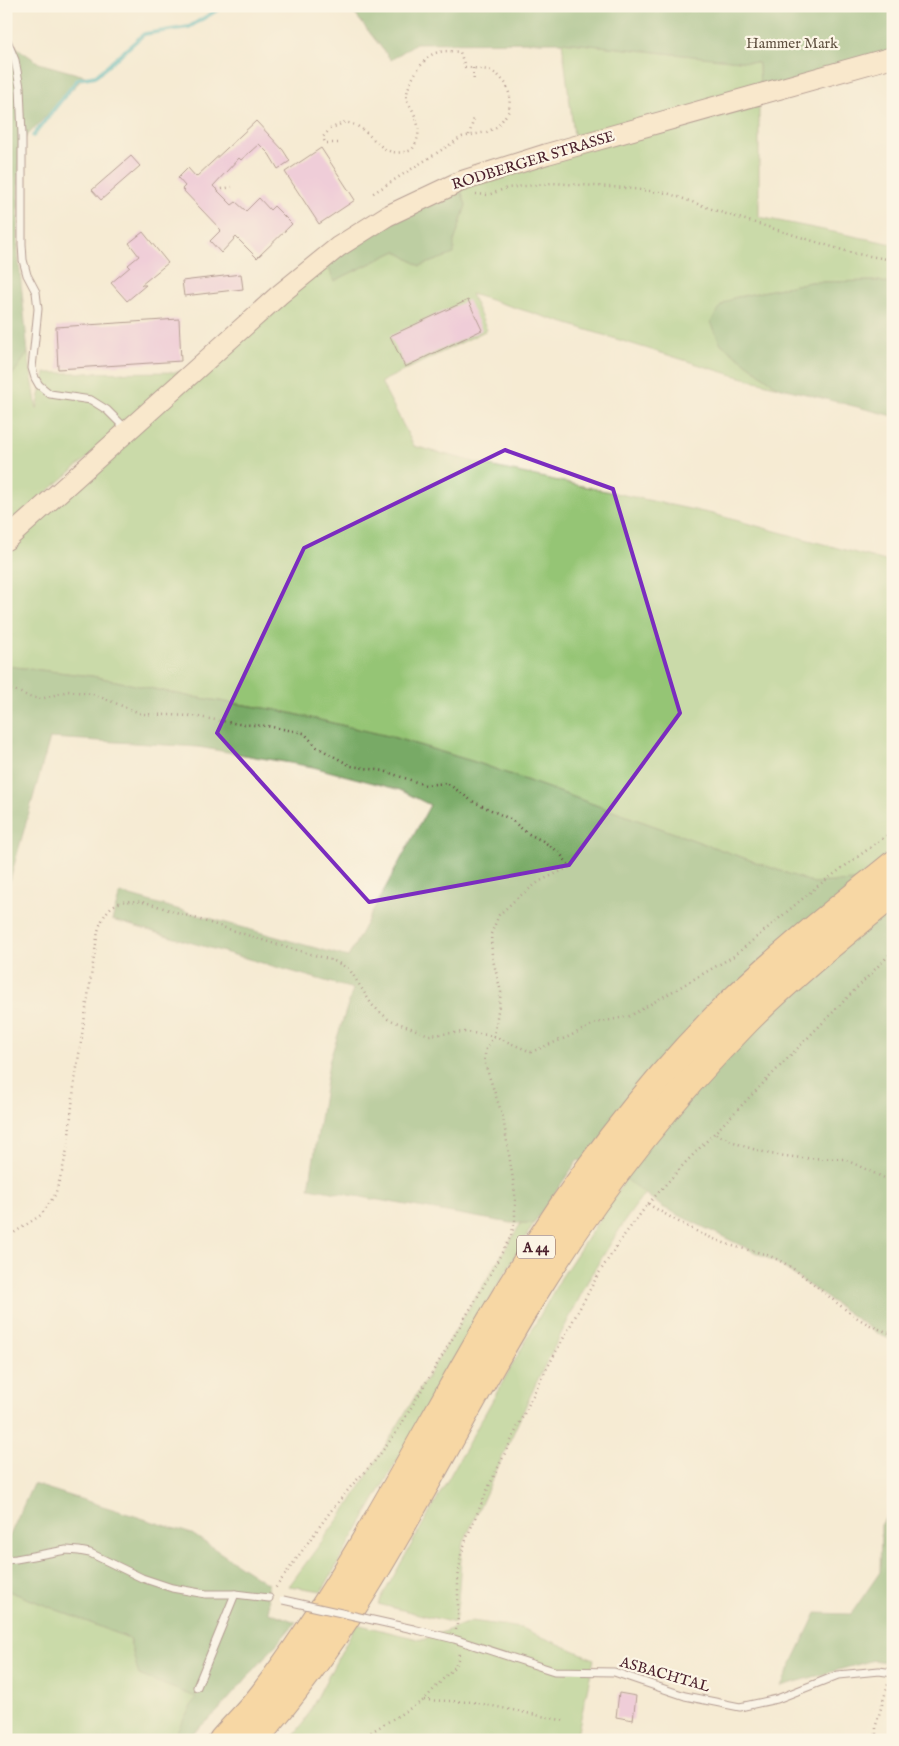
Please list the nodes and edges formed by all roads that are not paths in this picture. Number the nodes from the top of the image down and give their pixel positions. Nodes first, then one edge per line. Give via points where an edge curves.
1 (6, 38) edge
2 (893, 57) edge
3 (127, 430) junction
4 (6, 540) edge
5 (893, 864) edge
6 (893, 894) edge
7 (6, 1560) edge
8 (235, 1594) junction
9 (269, 1598) road end
10 (283, 1600) dead end
11 (892, 1673) edge
12 (197, 1687) dead end
13 (222, 1740) edge
14 (254, 1740) edge

1 - 3 lane via 15,60 20,87 22,244 27,275 36,292 38,309 32,368 35,378 50,394 91,400 107,410
2 - 3 street, RODBERGER STRASSE via 547,154 459,182 357,234 285,290
3 - 4 street, RODBERGER STRASSE
5 - 13 highway, A 44 via 796,943 730,1003 669,1068 614,1134 516,1276 364,1542 316,1619 261,1696
6 - 14 highway, A 44 via 748,1021 687,1086 634,1150 537,1290 385,1558 335,1636
7 - 8 lane via 78,1551 172,1588 206,1594
8 - 9 lane
8 - 12 lane
10 - 11 lane, ASBACHTAL, bridge via 454,1639 554,1671 614,1672 685,1696 740,1707 777,1699 838,1676 879,1671

